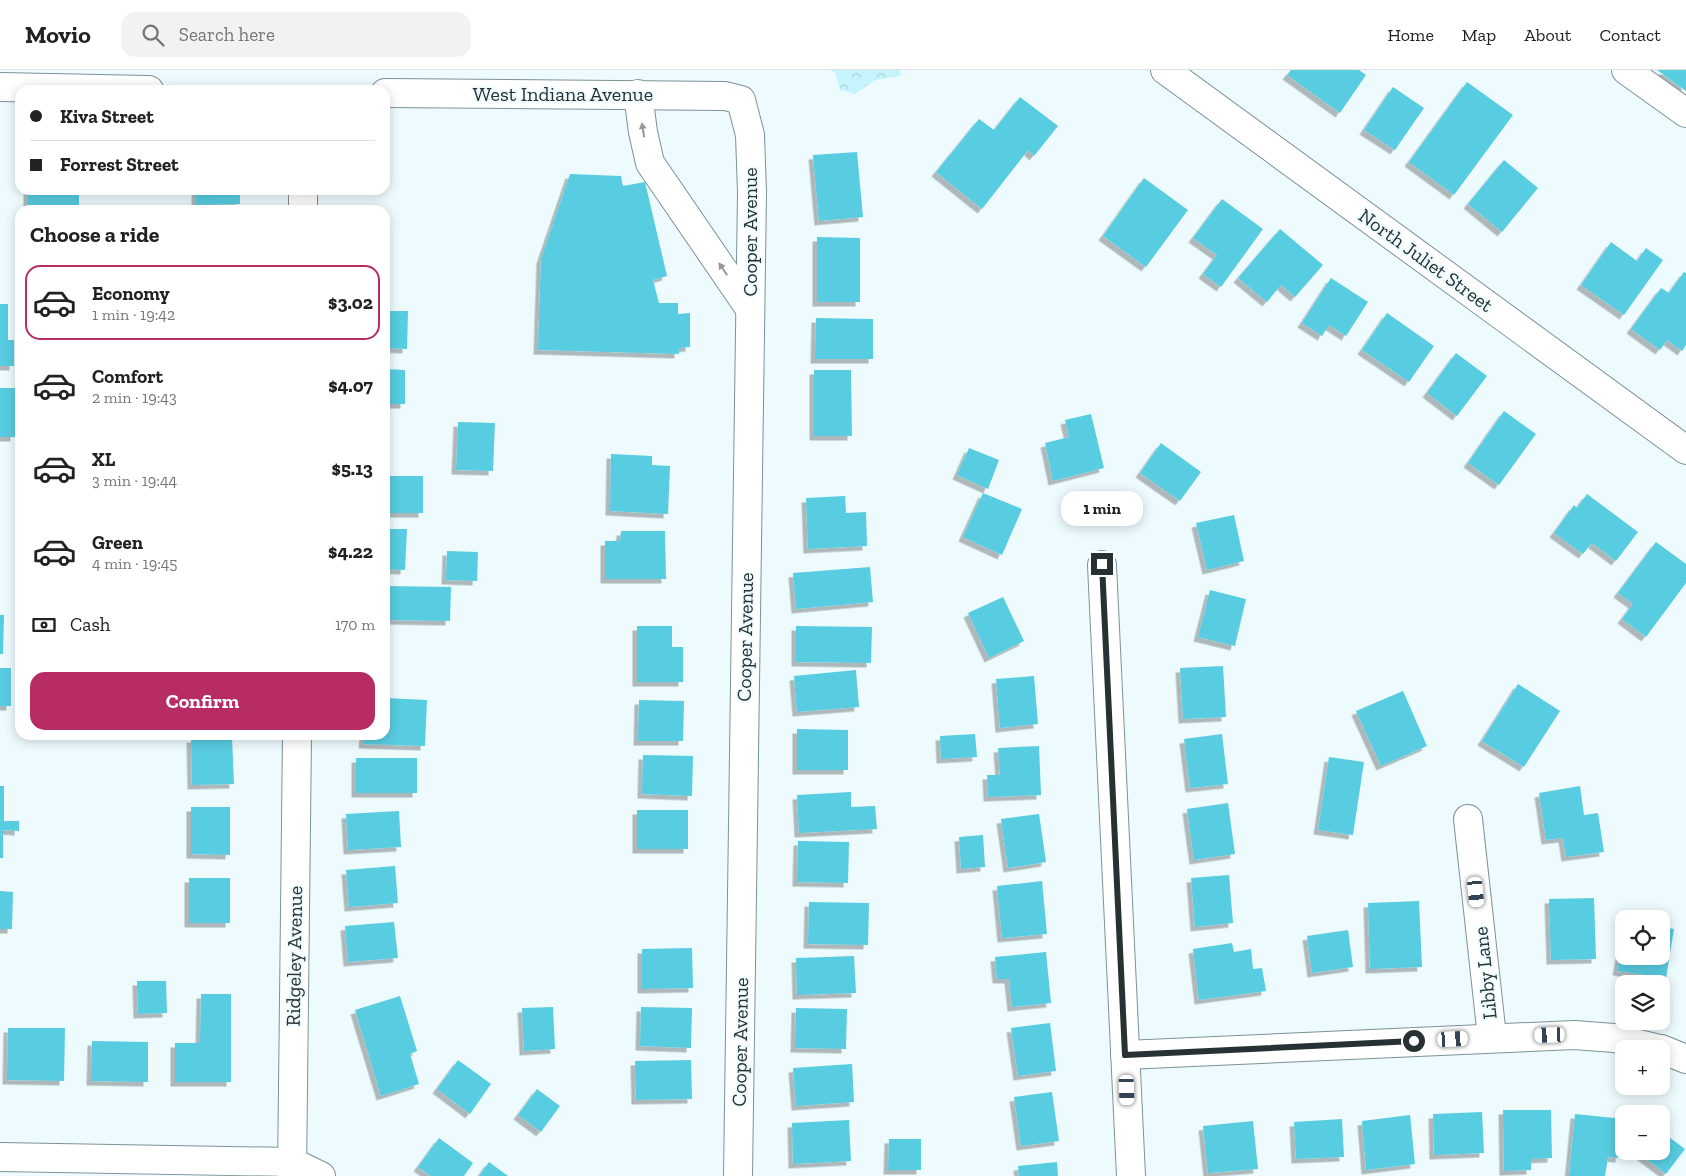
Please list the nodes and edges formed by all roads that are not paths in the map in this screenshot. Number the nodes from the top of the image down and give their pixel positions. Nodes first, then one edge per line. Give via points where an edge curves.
1 (1165, 70) edge
2 (1626, 70) edge
3 (0, 87) edge
4 (15, 87) edge
5 (390, 94) edge
6 (638, 94) junction
7 (741, 100) joint
8 (1686, 113) edge
9 (750, 309) junction
10 (1686, 450) edge
11 (1102, 564) dead end
12 (297, 740) edge
13 (1468, 819) dead end
14 (1492, 1037) junction
15 (1628, 1040) edge
16 (1670, 1053) edge
17 (1125, 1055) junction
18 (1686, 1059) edge
19 (0, 1157) edge
20 (292, 1169) edge
21 (321, 1176) edge
22 (738, 1176) edge
23 (1131, 1176) edge

1 - 10 street, North Juliet Street
2 - 8 street
3 - 4 street
5 - 6 street, West Indiana Avenue
6 - 7 street, West Indiana Avenue via 725,96
9 -> 6 street via 650,163
7 - 9 street, Cooper Avenue via 750,135
9 - 22 street, Cooper Avenue
11 - 17 street
12 - 20 street, Ridgeley Avenue
13 - 14 street, Libby Lane
14 - 15 street via 1595,1035
14 - 17 street
16 - 18 street
17 - 23 street
19 - 20 street
20 - 21 street

